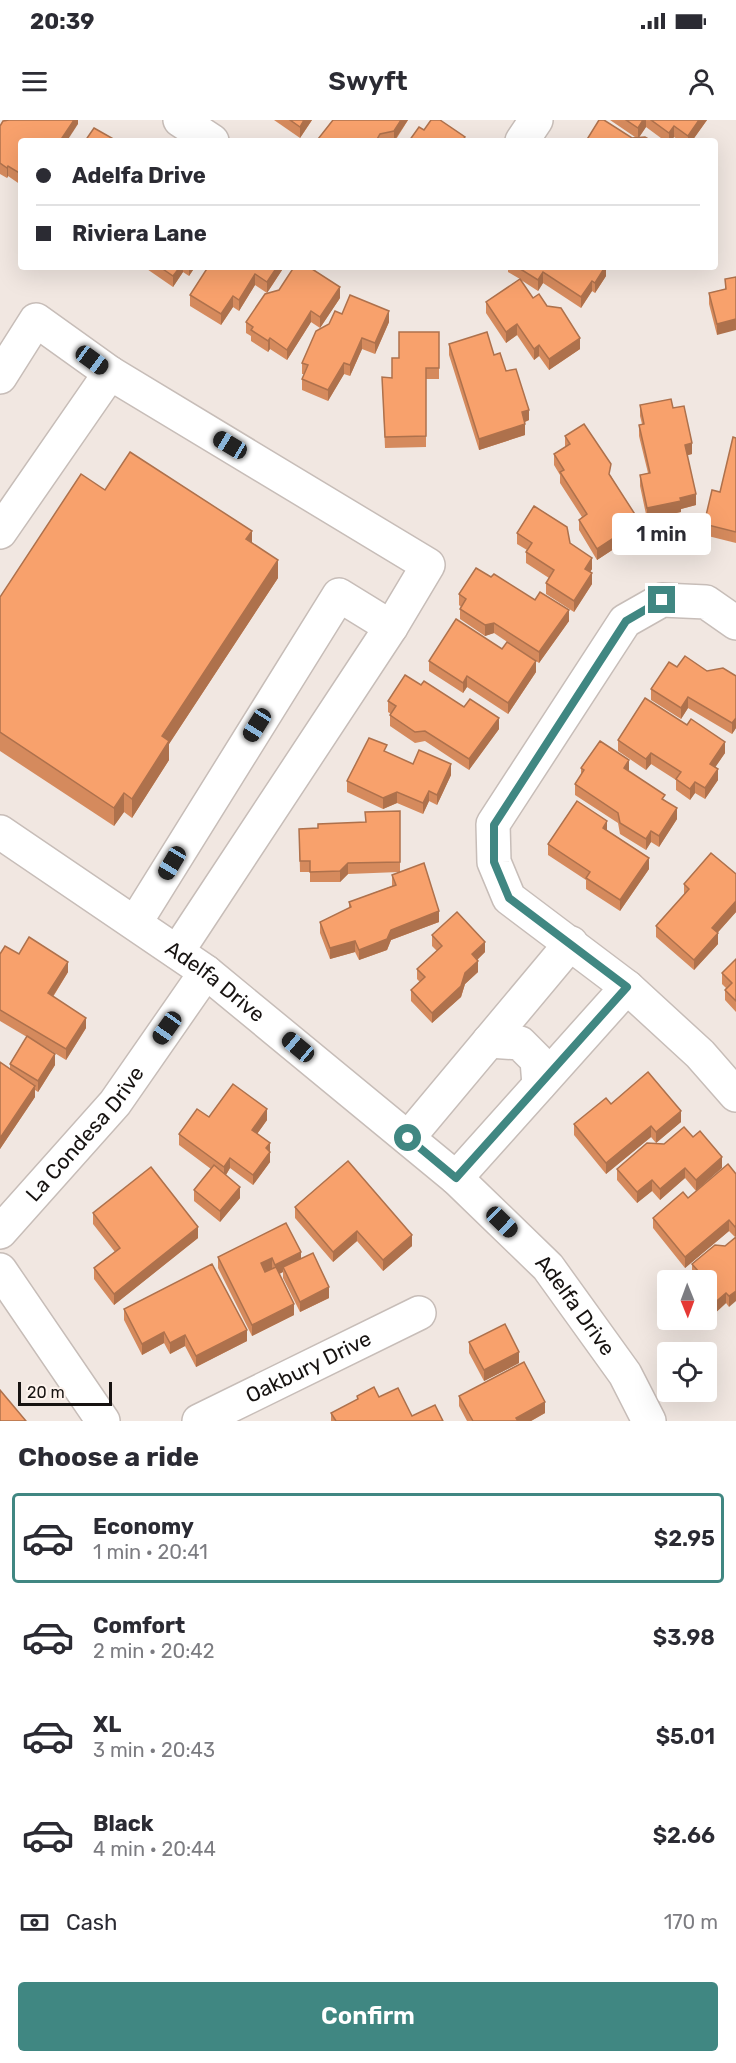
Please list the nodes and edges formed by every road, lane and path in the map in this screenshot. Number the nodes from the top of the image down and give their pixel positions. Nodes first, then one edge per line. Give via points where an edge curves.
1 (180, 120) edge
2 (536, 120) edge
3 (207, 138) edge
4 (524, 138) edge
5 (110, 374) junction
6 (0, 377) edge
7 (0, 532) edge
8 (736, 623) edge
9 (391, 627) junction
10 (0, 832) edge
11 (135, 923) junction
12 (571, 943) junction
13 (177, 952) junction
14 (206, 972) junction
15 (627, 987) junction
16 (489, 1041) junction
17 (539, 1085) junction
18 (736, 1095) edge
19 (408, 1138) junction
20 (456, 1178) junction
21 (0, 1232) edge
22 (0, 1270) edge
23 (419, 1314) dead end
24 (103, 1421) edge
25 (199, 1421) edge
26 (649, 1421) edge

1 - 3 street
2 - 4 street
5 - 6 street via 36,320
5 - 7 street
5 - 9 street via 428,565
8 - 12 street via 706,602 662,600 626,621 494,825 494,862 509,898
9 - 11 street via 339,595
9 - 13 street
10 - 11 street, Adelfa Drive
11 - 13 street, Adelfa Drive
12 - 15 street
12 - 16 street
13 - 14 street, Adelfa Drive
14 - 19 street, Adelfa Drive
14 - 21 street, La Condesa Drive via 115,1103
15 - 17 street
15 - 18 street via 700,1054
16 - 17 street via 520,1043 537,1060
16 - 19 street
17 - 20 street
19 - 20 street, Adelfa Drive
20 - 26 street, Adelfa Drive via 548,1266 625,1374
22 - 24 street
23 - 25 street, Oakbury Drive

